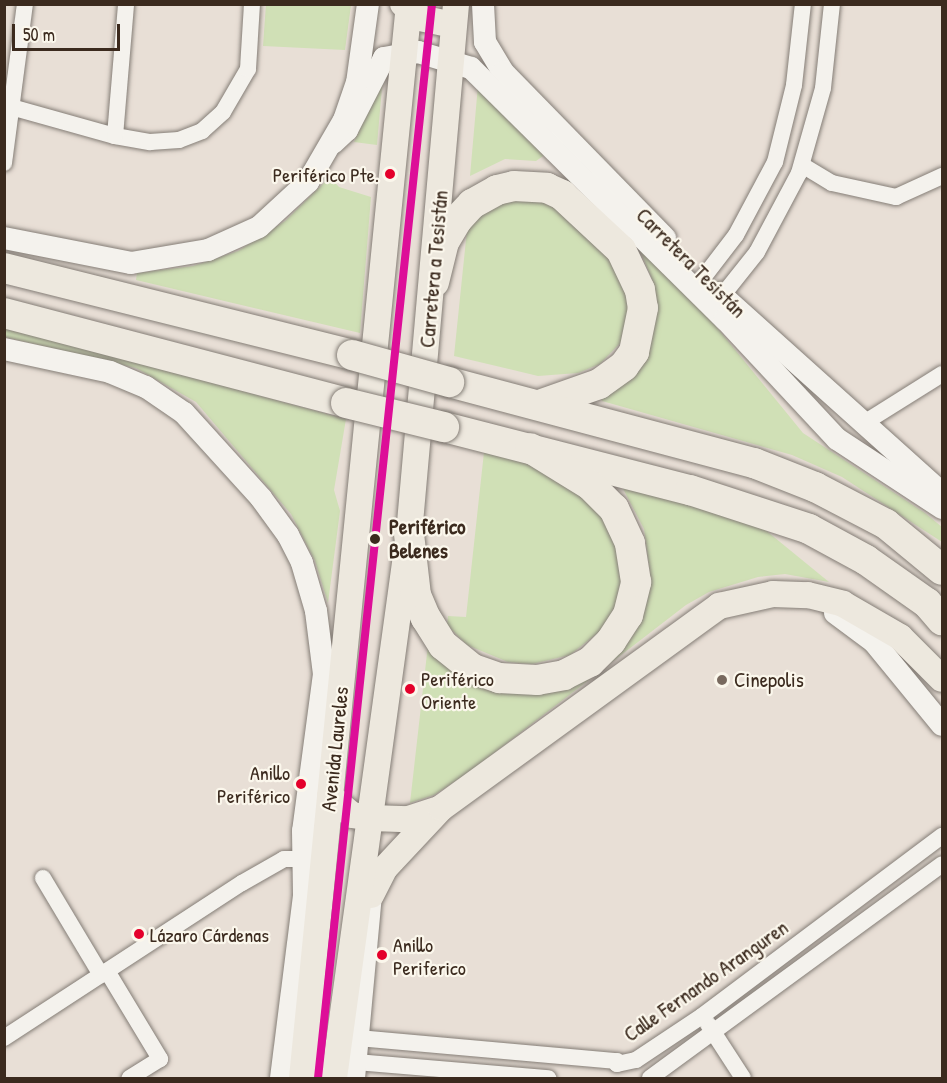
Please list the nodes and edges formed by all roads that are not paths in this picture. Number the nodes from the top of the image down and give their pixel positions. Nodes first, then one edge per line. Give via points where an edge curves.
1 (24, 4) edge
2 (126, 4) edge
3 (252, 4) edge
4 (368, 4) edge
5 (483, 4) edge
6 (803, 4) edge
7 (832, 4) edge
8 (407, 7) edge
9 (454, 15) edge
10 (403, 52) junction
11 (451, 60) junction
12 (8, 106) edge
13 (115, 136) junction
14 (333, 143) junction
15 (4, 163) edge
16 (802, 165) junction
17 (942, 176) edge
18 (4, 238) edge
19 (4, 268) edge
20 (704, 278) junction
21 (434, 282) junction
22 (722, 296) junction
23 (4, 314) edge
24 (4, 349) edge
25 (942, 374) edge
26 (542, 404) junction
27 (357, 411) junction
28 (864, 423) junction
29 (530, 448) junction
30 (942, 493) edge
31 (942, 508) edge
32 (409, 534) junction
33 (942, 570) edge
34 (352, 574) junction
35 (756, 596) junction
36 (942, 620) edge
37 (324, 674) junction
38 (942, 679) edge
39 (942, 725) edge
40 (330, 796) junction
41 (441, 808) junction
42 (371, 818) junction
43 (942, 836) edge
44 (304, 859) junction
45 (942, 864) edge
46 (43, 878) dead end
47 (371, 895) junction
48 (858, 899) junction
49 (871, 917) junction
50 (104, 973) junction
51 (702, 1016) junction
52 (714, 1034) junction
53 (4, 1038) edge
54 (358, 1038) junction
55 (617, 1061) junction
56 (355, 1070) edge
57 (130, 1078) edge
58 (281, 1078) edge
59 (302, 1078) edge
60 (334, 1078) edge
61 (548, 1078) edge
62 (616, 1078) edge
63 (650, 1078) edge
64 (743, 1078) edge

1 - 12 street
2 - 13 street
3 - 13 street via 248,69 223,112 202,130 179,140 150,142
4 - 14 main road via 357,83
5 - 20 main road, Carretera Tesistán via 485,42 503,72
6 - 20 street via 794,85 775,162 736,235
7 - 16 street via 823,88
8 - 9 main road via 438,24
8 - 10 main road
9 - 11 main road, Carretera a Tesistán
10 - 11 main road
10 - 14 main road via 384,58 347,130
10 - 27 main road
11 - 21 main road, Carretera a Tesistán
11 - 31 main road via 471,68 725,319 837,439
12 - 13 street
12 - 15 street
14 - 18 main road via 308,182 283,209 234,240 177,258 131,263
16 - 17 street via 832,183 896,197
16 - 22 street via 757,252
19 - 26 highway, bridge
20 - 22 main road, Carretera Tesistán
21 - 26 highway via 444,242 459,219 472,204 497,190 514,186 547,188 562,195 621,250 640,290 643,308 634,352 624,366 599,384
21 - 32 main road, Carretera a Tesistán
22 - 28 main road, Carretera Tesistán
23 - 27 highway
24 - 37 main road, Avenida Laureles via 110,372 146,387 184,413 236,468 288,535 302,563 316,612
25 - 28 street
26 - 33 highway via 754,463 815,487 886,524
27 - 29 highway, bridge
27 - 34 main road, Avenida Laureles
28 - 30 main road, Carretera Tesistán
29 - 32 highway via 590,485 614,509 630,543 636,582 628,615 611,641 590,662 564,675 537,680 499,678 473,669 443,645 426,618 416,595
29 - 36 highway via 749,506 809,529 866,560 927,603
32 - 42 main road, Avenida Laureles
34 - 37 main road
34 - 40 main road, Avenida Laureles
35 - 38 main road via 808,595 859,611 900,637
35 - 39 main road via 806,601 849,620 891,661
35 - 41 main road via 719,606 701,616
37 - 44 main road, Avenida Laureles via 303,831
40 - 42 main road via 352,815
40 - 59 main road, Avenida Laureles
41 - 42 main road via 408,819
41 - 47 main road via 397,854
42 - 47 main road, Avenida Laureles via 377,836
42 - 60 main road, Avenida Laureles
43 - 48 street, Calle Fernando Aranguren
44 - 50 street via 284,859
44 - 58 main road, Avenida Laureles via 304,896
45 - 49 street
46 - 50 street
47 - 54 main road, Avenida Laureles
48 - 49 street
48 - 51 street, Calle Fernando Aranguren
49 - 52 street
50 - 53 street
50 - 57 street via 160,1059
51 - 52 street
51 - 55 street, Calle Fernando Aranguren via 636,1060
52 - 63 street
52 - 64 street
54 - 55 street, Calle Fernando Aranguren
54 - 56 main road, Avenida Laureles
55 - 62 street
56 - 61 street

